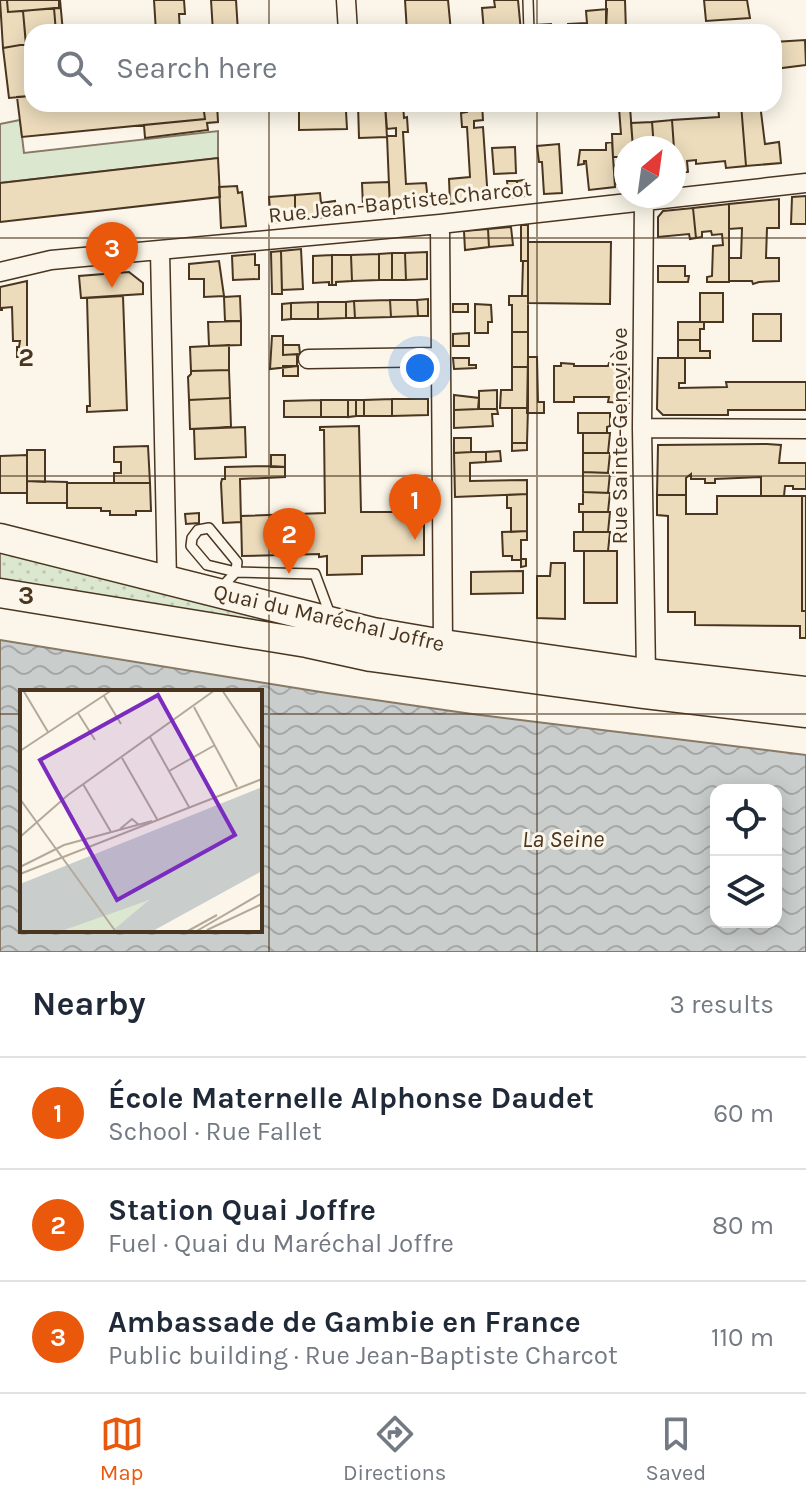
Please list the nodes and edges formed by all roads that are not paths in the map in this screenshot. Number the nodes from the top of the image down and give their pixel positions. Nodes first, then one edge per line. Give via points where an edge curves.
1 (346, 0) edge
2 (528, 0) edge
3 (348, 24) edge
4 (529, 24) edge
5 (806, 183) edge
6 (686, 196) edge
7 (614, 204) edge
8 (644, 208) edge
9 (440, 224) junction
10 (160, 251) junction
11 (0, 272) edge
12 (440, 357) junction
13 (308, 359) dead end
14 (642, 428) junction
15 (806, 429) edge
16 (0, 538) edge
17 (167, 580) junction
18 (226, 582) junction
19 (0, 593) edge
20 (332, 621) junction
21 (443, 644) junction
22 (646, 673) junction
23 (806, 691) edge
24 (806, 713) edge

1 - 3 street
2 - 4 lane
5 - 6 street, Rue Jean-Baptiste Charcot
7 - 9 street, Rue Jean-Baptiste Charcot
8 - 14 street, Rue Sainte-Geneviève
9 - 10 street, Rue Jean-Baptiste Charcot
9 - 12 street
10 - 11 street, Rue Jean-Baptiste Charcot via 51,260
10 - 17 street
12 - 13 street
12 - 21 street
14 - 15 street
14 - 22 street, Rue Sainte-Geneviève
16 - 17 main road, Quai du Maréchal Joffre
17 - 18 main road, Quai du Maréchal Joffre
18 - 18 lane via 191,546 198,530 209,528 237,562
18 - 20 main road, Quai du Maréchal Joffre
18 - 20 lane via 315,574
19 - 24 main road, Quai du Maréchal Joffre via 371,657
20 - 21 main road, Quai du Maréchal Joffre
21 - 22 main road, Quai du Maréchal Joffre
22 - 23 main road, Quai du Maréchal Joffre

